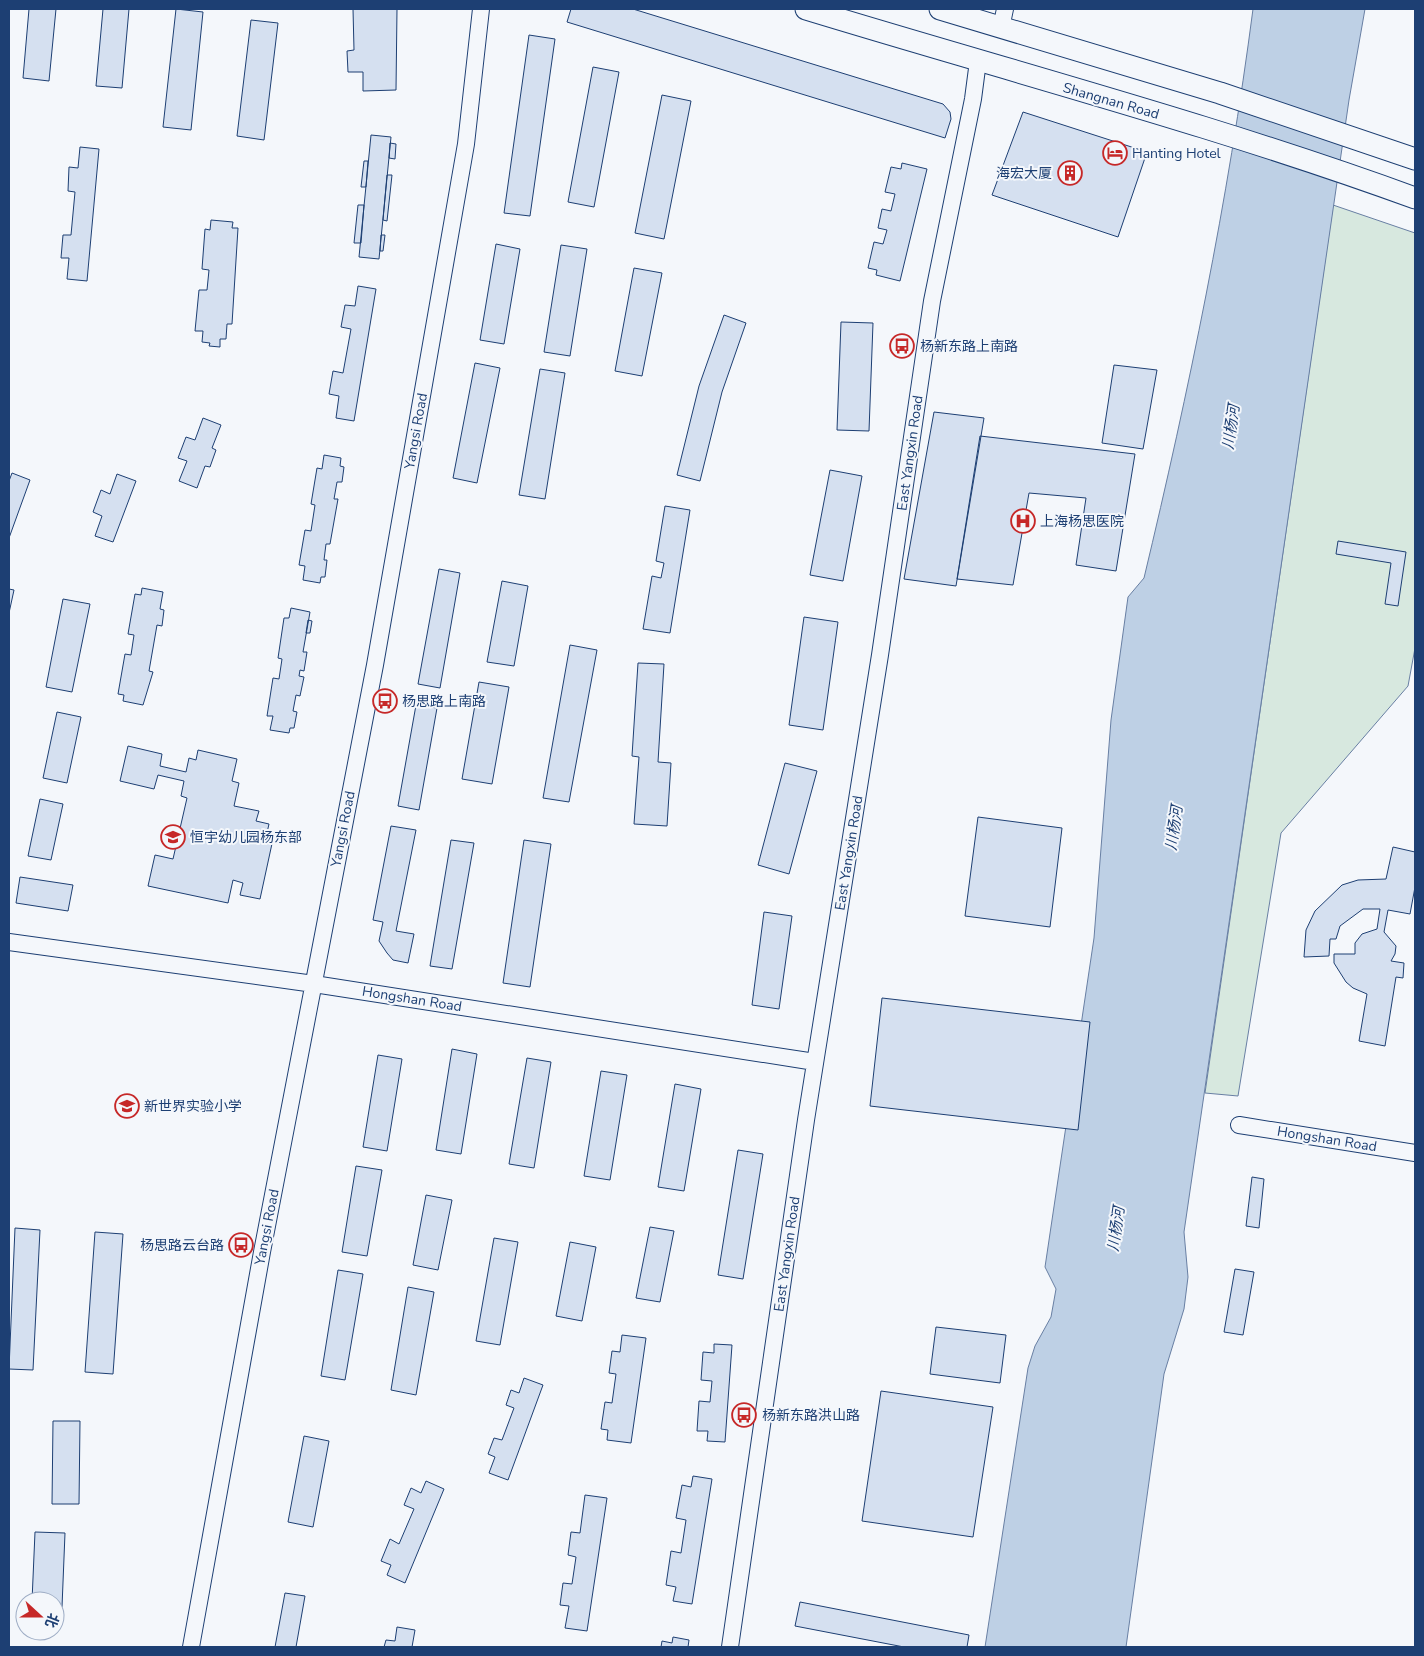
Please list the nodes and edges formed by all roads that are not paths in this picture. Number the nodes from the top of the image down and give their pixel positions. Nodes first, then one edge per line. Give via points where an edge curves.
1 (482, 9) edge
2 (806, 9) edge
3 (940, 9) edge
4 (1003, 18) edge
5 (978, 61) junction
6 (1415, 159) edge
7 (1415, 198) edge
8 (9, 942) edge
9 (314, 984) junction
10 (815, 1062) junction
11 (1239, 1125) dead end
12 (1415, 1153) edge
13 (191, 1647) edge
14 (730, 1647) edge

1 - 9 street, Yangsi Road via 466,144 375,665
2 - 5 main road, Shangnan Road
3 - 4 main road
4 - 6 main road
5 - 7 main road, Shangnan Road via 1341,171
5 - 10 street, East Yangxin Road via 932,302
8 - 9 street, Hongshan Road
9 - 10 street, Hongshan Road
9 - 13 street, Yangsi Road
10 - 14 street, East Yangxin Road
11 - 12 street, Hongshan Road

